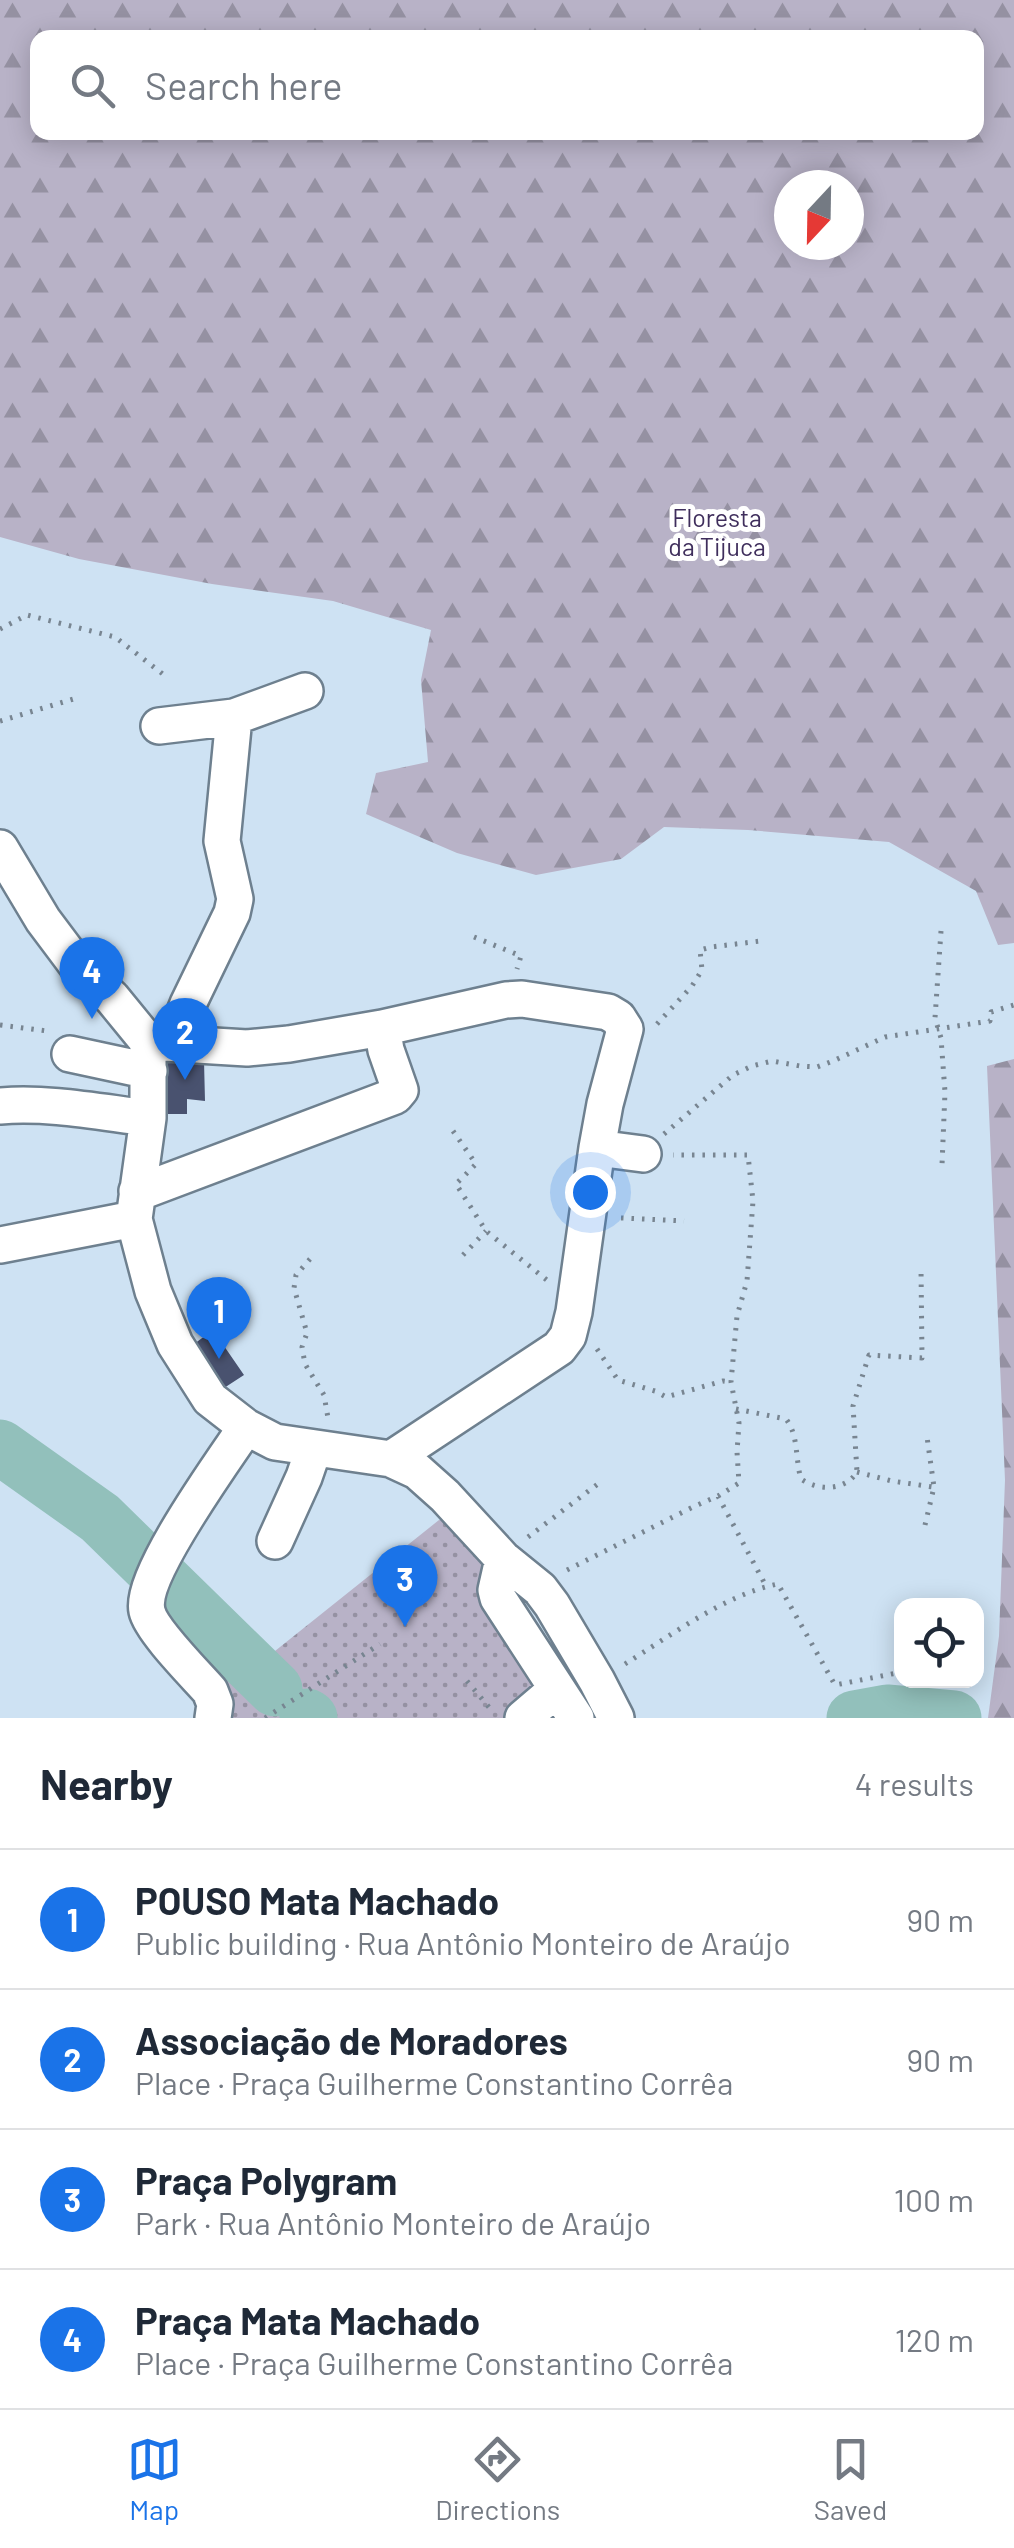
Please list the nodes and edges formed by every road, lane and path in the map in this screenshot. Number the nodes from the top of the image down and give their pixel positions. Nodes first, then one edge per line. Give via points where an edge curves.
1 (0, 628) edge
2 (168, 678) dead end
3 (305, 690) dead end
4 (78, 698) dead end
5 (234, 718) junction
6 (0, 721) edge
7 (159, 726) dead end
8 (0, 848) edge
9 (941, 931) dead end
10 (474, 937) dead end
11 (761, 941) dead end
12 (506, 1000) junction
13 (1014, 1005) edge
14 (0, 1025) edge
15 (938, 1029) junction
16 (384, 1039) junction
17 (622, 1042) junction
18 (64, 1043) joint
19 (157, 1052) junction
20 (0, 1106) edge
21 (148, 1118) junction
22 (453, 1131) dead end
23 (597, 1148) junction
24 (643, 1154) junction
25 (942, 1166) dead end
26 (140, 1200) junction
27 (588, 1218) junction
28 (684, 1220) dead end
29 (486, 1231) junction
30 (0, 1245) edge
31 (463, 1255) dead end
32 (310, 1259) dead end
33 (921, 1268) dead end
34 (575, 1304) junction
35 (730, 1382) junction
36 (736, 1410) junction
37 (246, 1427) junction
38 (928, 1437) dead end
39 (325, 1449) junction
40 (391, 1459) junction
41 (857, 1472) junction
42 (602, 1480) dead end
43 (934, 1487) junction
44 (718, 1496) junction
45 (926, 1525) dead end
46 (275, 1541) dead end
47 (503, 1558) junction
48 (766, 1586) junction
49 (540, 1589) junction
50 (380, 1644) dead end
51 (894, 1673) edge
52 (467, 1681) dead end
53 (598, 1682) junction
54 (567, 1704) edge
55 (212, 1718) edge
56 (265, 1718) edge
57 (498, 1718) edge
58 (523, 1718) edge
59 (616, 1718) edge

1 - 2 path via 26,615 99,632
3 - 5 street
4 - 6 path
5 - 7 street
5 - 19 street via 222,841 235,900 188,1004
8 - 19 street via 76,964
9 - 15 path
10 - 12 path via 521,956
11 - 17 path via 700,950 702,970 692,986 653,1028
12 - 16 street
12 - 17 street via 596,1009 618,1018
13 - 15 path via 991,1012 990,1021
14 - 18 path
15 - 24 path via 885,1037 816,1066 752,1066
15 - 25 path via 945,1092
16 - 19 street
16 - 26 street via 400,1090 395,1096
17 - 23 street
18 - 19 street
19 - 21 street
20 - 21 street
21 - 26 street
22 - 29 path via 476,1164 456,1184
23 - 24 street
23 - 27 street
24 - 35 path via 748,1156 753,1201 747,1280
26 - 30 street
26 - 37 street via 153,1291 175,1344 210,1400
27 - 28 path
27 - 34 street
29 - 31 path
29 - 34 path
32 - 39 path via 296,1274 294,1288 306,1333 305,1364 324,1395
33 - 41 path via 922,1358 868,1355 852,1406
34 - 35 path via 618,1380 666,1397
34 - 40 street via 559,1348
35 - 36 path
36 - 41 path via 786,1418 801,1480 810,1485 848,1484
36 - 44 path via 739,1483
37 - 39 street via 275,1442
37 - 55 street via 164,1554 146,1609 210,1691
38 - 43 path
39 - 40 street
39 - 46 street via 304,1477
40 - 47 street via 416,1470
41 - 43 path
42 - 47 path
43 - 45 path
44 - 48 path
44 - 49 path
47 - 49 street
47 - 54 street via 498,1598
48 - 51 path via 778,1584 835,1684
48 - 53 path via 709,1611
49 - 53 street
50 - 56 path
52 - 57 path
53 - 59 street
54 - 58 street

